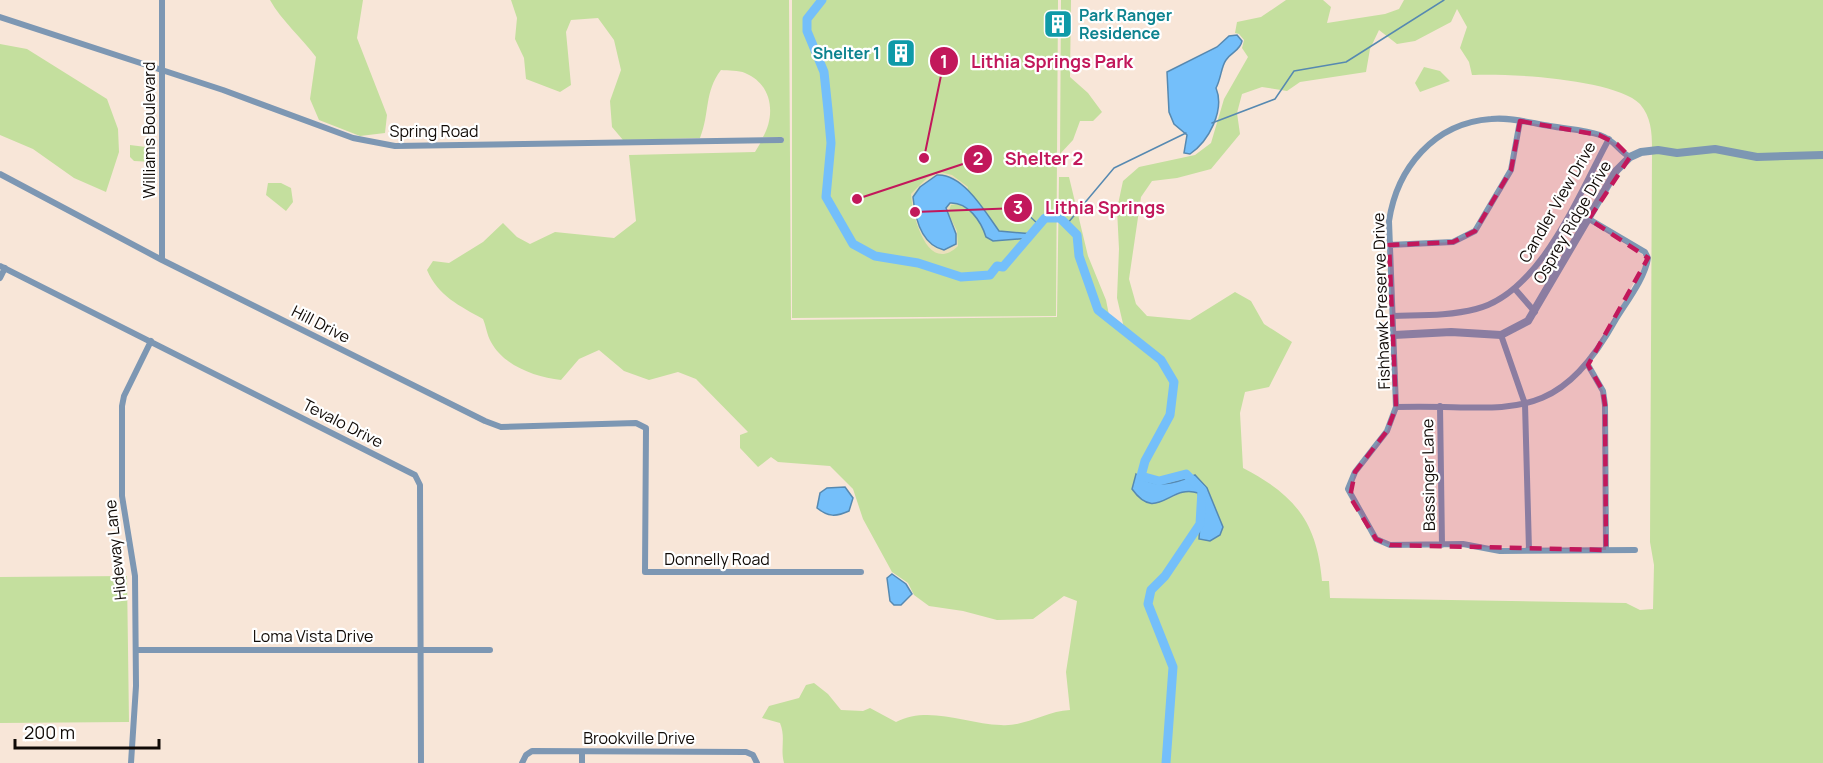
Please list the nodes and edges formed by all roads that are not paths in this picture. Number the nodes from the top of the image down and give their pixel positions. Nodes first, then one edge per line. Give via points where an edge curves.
1 (162, 0) edge
2 (0, 17) edge
3 (163, 70) junction
4 (1520, 121) junction
5 (1609, 139) junction
6 (781, 140) dead end
7 (1823, 155) edge
8 (1630, 157) junction
9 (0, 174) edge
10 (1589, 219) junction
11 (1389, 245) junction
12 (162, 260) junction
13 (2, 267) edge
14 (0, 278) edge
15 (1515, 289) junction
16 (1535, 312) junction
17 (1393, 316) junction
18 (1394, 335) junction
19 (1501, 335) junction
20 (151, 341) junction
21 (1588, 365) junction
22 (1525, 404) junction
23 (1440, 406) junction
24 (1396, 407) junction
25 (646, 428) joint
26 (1442, 545) junction
27 (1529, 550) junction
28 (1606, 550) junction
29 (1635, 550) dead end
30 (861, 572) dead end
31 (422, 649) junction
32 (135, 650) junction
33 (490, 650) dead end
34 (582, 752) junction
35 (131, 763) edge
36 (421, 763) edge
37 (522, 763) edge
38 (582, 763) edge
39 (757, 763) edge

1 - 3 street, Williams Boulevard
2 - 3 street, Spring Road
3 - 6 street, Spring Road via 353,138 395,146
3 - 12 street, Williams Boulevard
4 - 5 street, Fishhawk Preserve Drive
4 - 11 street via 1511,170 1475,231 1453,242
4 - 11 street, Fishhawk Preserve Drive via 1489,119 1470,123 1424,147 1408,167 1392,200
5 - 8 street, Fishhawk Preserve Drive
5 - 15 street, Candler View Drive via 1544,256
7 - 8 street, Osprey Ridge Drive via 1757,157 1715,149 1677,153 1658,150
8 - 10 street, Osprey Ridge Drive via 1616,171
9 - 12 street, Hill Drive
10 - 16 street, Osprey Ridge Drive
10 - 21 street via 1645,252 1648,258
11 - 17 street, Fishhawk Preserve Drive
12 - 25 street, Hill Drive via 501,427 636,423
13 - 14 street
13 - 20 street, Tevalo Drive
15 - 16 street
15 - 17 street, Candler View Drive via 1478,309
16 - 19 street, Osprey Ridge Drive via 1521,326
17 - 18 street, Fishhawk Preserve Drive
18 - 19 street
18 - 24 street, Fishhawk Preserve Drive
19 - 22 street
20 - 31 street, Tevalo Drive via 415,475 420,485
20 - 32 street, Hideway Lane via 122,406 122,496 135,576
21 - 22 street via 1561,388
21 - 28 street via 1603,391 1605,405
22 - 23 street via 1487,410
22 - 27 street
23 - 24 street
23 - 26 street, Bassinger Lane
24 - 26 street, Fishhawk Preserve Drive via 1387,430 1350,480 1350,497 1380,542
25 - 30 street, Donnelly Road via 645,572
26 - 27 street, Fishhawk Preserve Drive
27 - 28 street, Fishhawk Preserve Drive
28 - 29 street, Fishhawk Preserve Drive
31 - 32 street, Loma Vista Drive
31 - 33 street, Loma Vista Drive
31 - 36 street, Tevalo Drive
32 - 35 street, Hideway Lane
34 - 37 street, Brookville Drive via 532,751
34 - 38 street
34 - 39 street, Brookville Drive via 746,752

